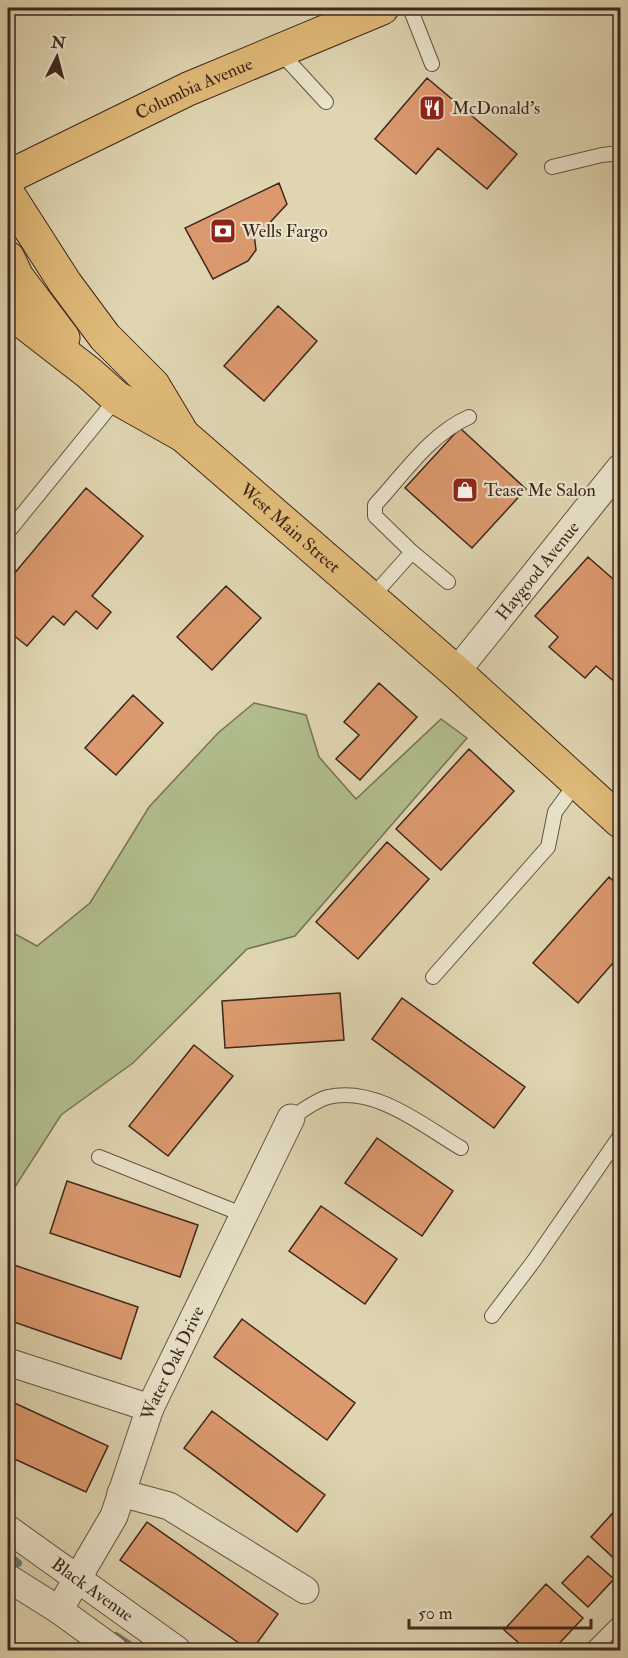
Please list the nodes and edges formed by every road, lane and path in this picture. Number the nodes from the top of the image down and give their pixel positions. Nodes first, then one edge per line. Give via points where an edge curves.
1 (382, 8) edge
2 (410, 8) edge
3 (279, 50) junction
4 (432, 64) dead end
5 (326, 102) dead end
6 (621, 153) edge
7 (552, 167) dead end
8 (8, 177) edge
9 (8, 194) edge
10 (8, 258) edge
11 (8, 313) edge
12 (89, 373) junction
13 (117, 398) junction
14 (469, 417) dead end
15 (183, 435) junction
16 (621, 468) edge
17 (8, 532) edge
18 (412, 552) junction
19 (448, 582) dead end
20 (370, 599) junction
21 (456, 672) junction
22 (577, 782) junction
23 (621, 820) edge
24 (433, 976) dead end
25 (291, 1118) joint
26 (621, 1136) edge
27 (461, 1149) dead end
28 (99, 1156) dead end
29 (244, 1215) junction
30 (492, 1316) dead end
31 (8, 1362) edge
32 (150, 1408) junction
33 (122, 1493) junction
34 (8, 1529) edge
35 (8, 1578) edge
36 (76, 1578) junction
37 (305, 1590) dead end
38 (59, 1610) junction
39 (621, 1622) edge
40 (114, 1650) edge
41 (177, 1650) edge
42 (592, 1650) edge

1 - 3 main road, Columbia Avenue via 334,21
2 - 4 lane
3 - 5 lane
3 - 8 main road, Columbia Avenue via 188,89
6 - 7 lane
9 - 15 main road, West Main Street via 71,292 105,338 153,385
10 - 12 main road via 17,277
11 - 12 main road
12 - 13 main road
13 - 15 main road
13 - 17 lane
14 - 18 lane via 434,440 375,506 375,516
15 - 20 main road, West Main Street
16 - 21 street, Haygood Avenue
18 - 19 lane
18 - 20 lane
20 - 21 main road, West Main Street
21 - 22 main road, West Main Street
22 - 23 main road, West Main Street
22 - 24 lane via 555,812 548,847
25 - 27 lane via 327,1097 357,1095 387,1104
25 - 29 street, Water Oak Drive
26 - 30 lane
28 - 29 lane
29 - 32 street, Water Oak Drive
31 - 32 street
32 - 33 street, Water Oak Drive
33 - 36 street, Water Oak Drive via 114,1516
33 - 37 street via 168,1506
34 - 36 street, Black Avenue
35 - 38 street, Black Avenue
36 - 38 street, Water Oak Drive
36 - 41 street, Black Avenue
38 - 40 street, Black Avenue
39 - 42 lane

